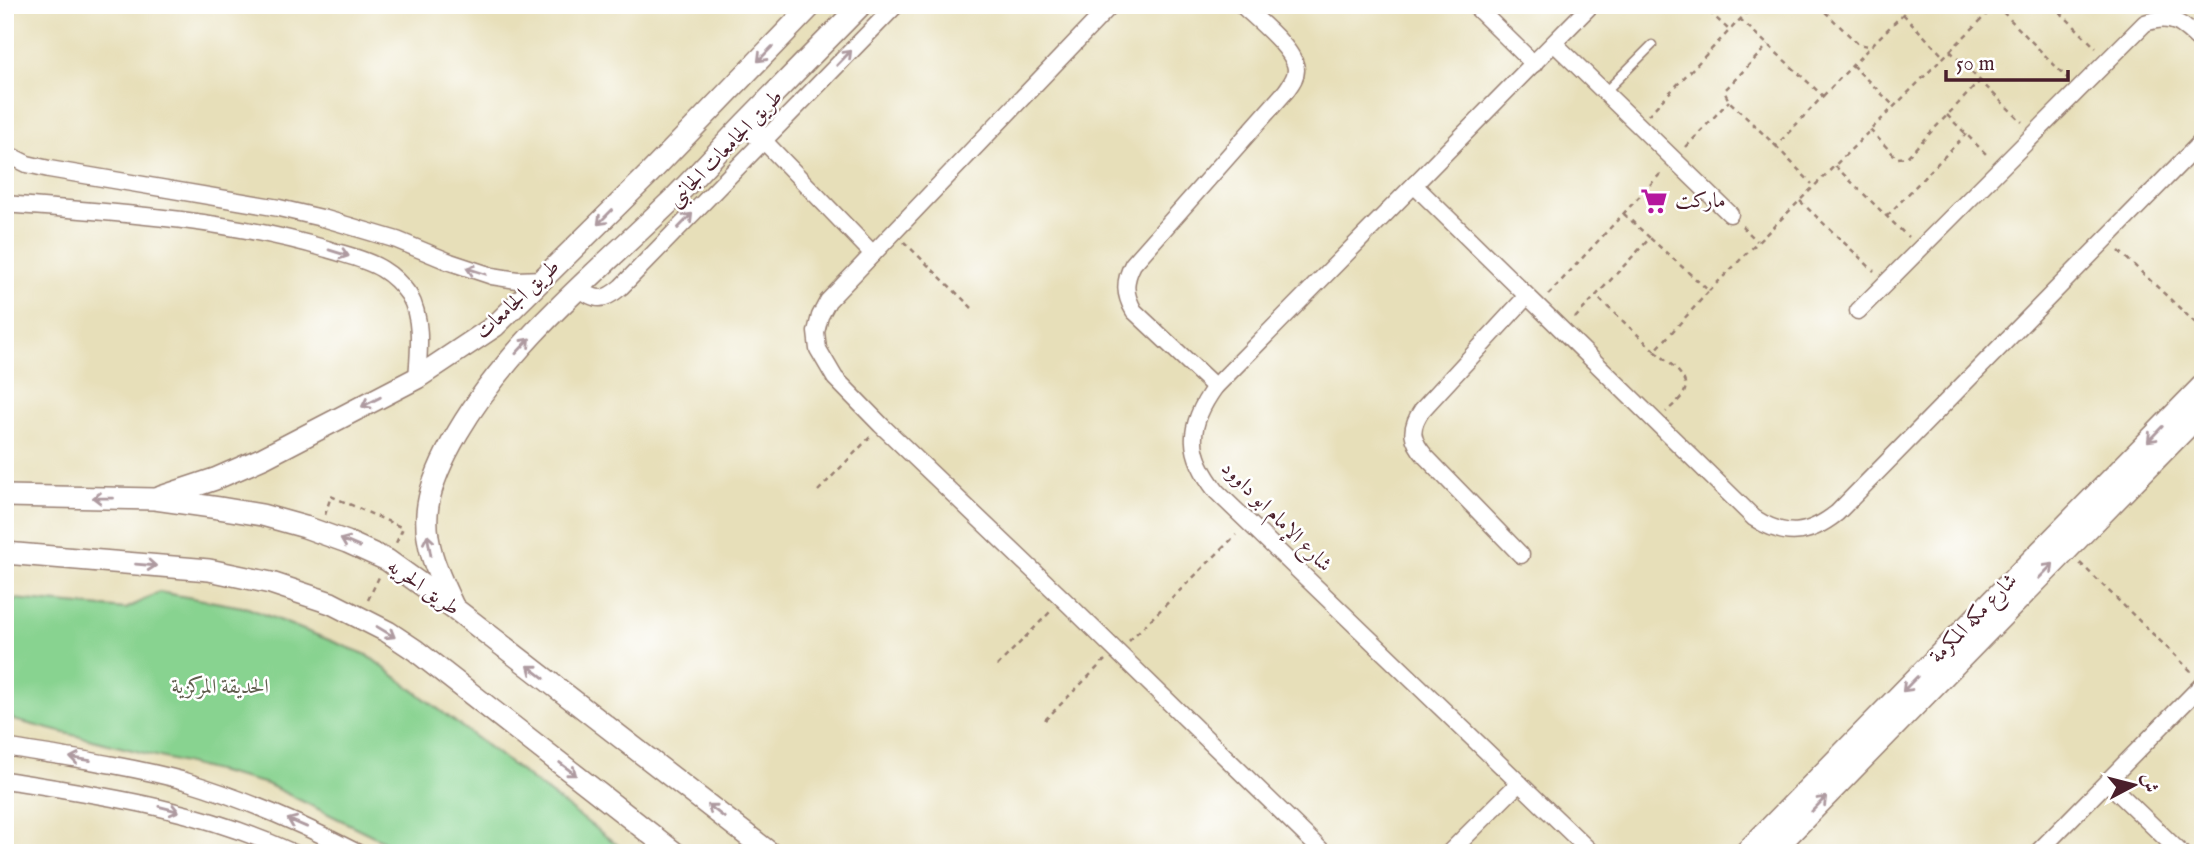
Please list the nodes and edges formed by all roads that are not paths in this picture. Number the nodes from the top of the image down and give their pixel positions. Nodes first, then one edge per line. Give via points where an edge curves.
1 (812, 5) edge
2 (861, 5) edge
3 (896, 5) edge
4 (1111, 5) edge
5 (1242, 5) edge
6 (1474, 5) edge
7 (1591, 5) edge
8 (1554, 43) junction
9 (2203, 44) edge
10 (1652, 45) dead end
11 (1534, 64) junction
12 (1605, 92) junction
13 (746, 122) junction
14 (2203, 140) edge
15 (764, 141) junction
16 (5, 153) edge
17 (1415, 185) junction
18 (5, 204) edge
19 (279, 208) junction
20 (1730, 214) road end
21 (273, 235) junction
22 (873, 254) junction
23 (550, 272) junction
24 (578, 288) junction
25 (1533, 301) junction
26 (1858, 311) dead end
27 (417, 378) junction
28 (2203, 385) edge
29 (1215, 387) junction
30 (2203, 411) edge
31 (5, 496) edge
32 (155, 499) junction
33 (5, 553) edge
34 (1521, 555) dead end
35 (454, 608) junction
36 (2198, 679) edge
37 (1893, 715) junction
38 (5, 747) edge
39 (5, 780) edge
40 (2106, 782) junction
41 (1519, 783) junction
42 (2179, 852) edge
43 (294, 853) edge
44 (358, 853) edge
45 (676, 853) edge
46 (770, 853) edge
47 (1324, 853) edge
48 (1449, 853) edge
49 (1592, 853) edge
50 (1745, 853) edge
51 (1772, 853) edge
52 (2037, 853) edge

1 -> 23 main road, طريق الجامعات
2 - 13 main road, طريق الجامعات
15 -> 3 street, طريق الجامعات الجانبى
4 - 22 street
5 - 29 street via 1291,55 1294,79 1133,264 1125,288 1134,311
6 - 11 street
7 - 8 street, شارع الإمام ابو داوود
8 - 11 street, شارع الإمام ابو داوود
8 - 12 street
9 - 26 street via 2176,21 2145,23
10 - 12 lane
11 - 17 street, شارع الإمام ابو داوود
12 - 20 street
13 - 15 main road
13 - 24 main road, طريق الجامعات
14 - 25 street via 1837,513 1806,531 1769,528 1754,519
15 - 22 street
24 -> 15 street, طريق الجامعات الجانبى via 599,299 614,293
16 - 19 street via 49,169
17 - 25 street
17 - 29 street, شارع الإمام ابو داوود
18 - 21 street
19 - 21 street
23 -> 19 street via 517,280 492,276 397,240
21 -> 27 street via 365,261 397,280 417,313
22 - 47 street via 828,301 820,316 818,349 835,378
23 - 24 main road
23 - 27 main road, طريق الجامعات via 495,326
35 -> 24 main road, طريق الجامعات via 432,558 427,532 428,505 446,451 506,365
25 - 34 street via 1422,410 1413,432 1426,457
27 -> 32 main road, طريق الجامعات via 263,458
28 -> 37 main road, شارع مكه المكرمة
29 - 41 street, شارع الإمام ابو داوود via 1201,407 1194,429 1195,452 1203,474
37 -> 30 main road, شارع مكه المكرمة via 2067,550
32 -> 31 main road, طريق الحريه
35 -> 32 main road, طريق الحريه via 387,560 337,538 262,515
33 -> 45 main road via 240,575 302,592 360,617 415,650
46 -> 35 main road, طريق الحريه
36 - 40 street
37 - 50 main road, شارع مكه المكرمة
51 -> 37 main road, شارع مكه المكرمة
44 -> 38 street via 258,806 184,781
39 -> 43 street via 167,808 218,822
40 - 42 street
40 - 52 street
41 - 48 street
41 - 49 street, شارع الإمام ابو داوود

